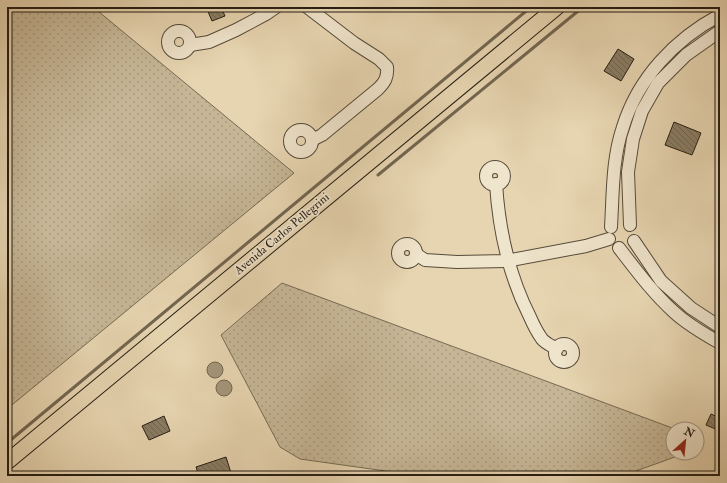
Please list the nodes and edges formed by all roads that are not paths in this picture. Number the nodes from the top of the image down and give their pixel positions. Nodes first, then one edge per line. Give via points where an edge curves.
1 (276, 7) edge
2 (307, 7) edge
3 (557, 7) edge
4 (720, 15) edge
5 (720, 31) edge
6 (190, 45) dead end
7 (312, 140) dead end
8 (496, 184) dead end
9 (630, 225) junction
10 (611, 227) junction
11 (609, 240) junction
12 (634, 241) junction
13 (619, 248) junction
14 (416, 254) dead end
15 (509, 260) junction
16 (720, 327) edge
17 (720, 343) edge
18 (557, 349) dead end
19 (7, 462) edge

1 - 6 street via 209,42
2 - 7 street via 379,59 387,67 388,74 378,89 322,136
3 - 19 main road, Avenida Carlos Pellegrini
4 - 10 street via 679,42 656,66 635,97 622,127 616,160
5 - 9 street via 686,55 658,83 642,111 628,172
8 - 15 street via 498,210
9 - 10 street via 618,222
9 - 12 street via 635,232
10 - 11 street
11 - 13 street
11 - 15 street
12 - 13 street via 627,247
12 - 16 street via 661,281 690,308
13 - 17 street via 674,312 700,332
14 - 15 street via 426,260 457,262
15 - 18 street via 525,308 537,331 542,340

